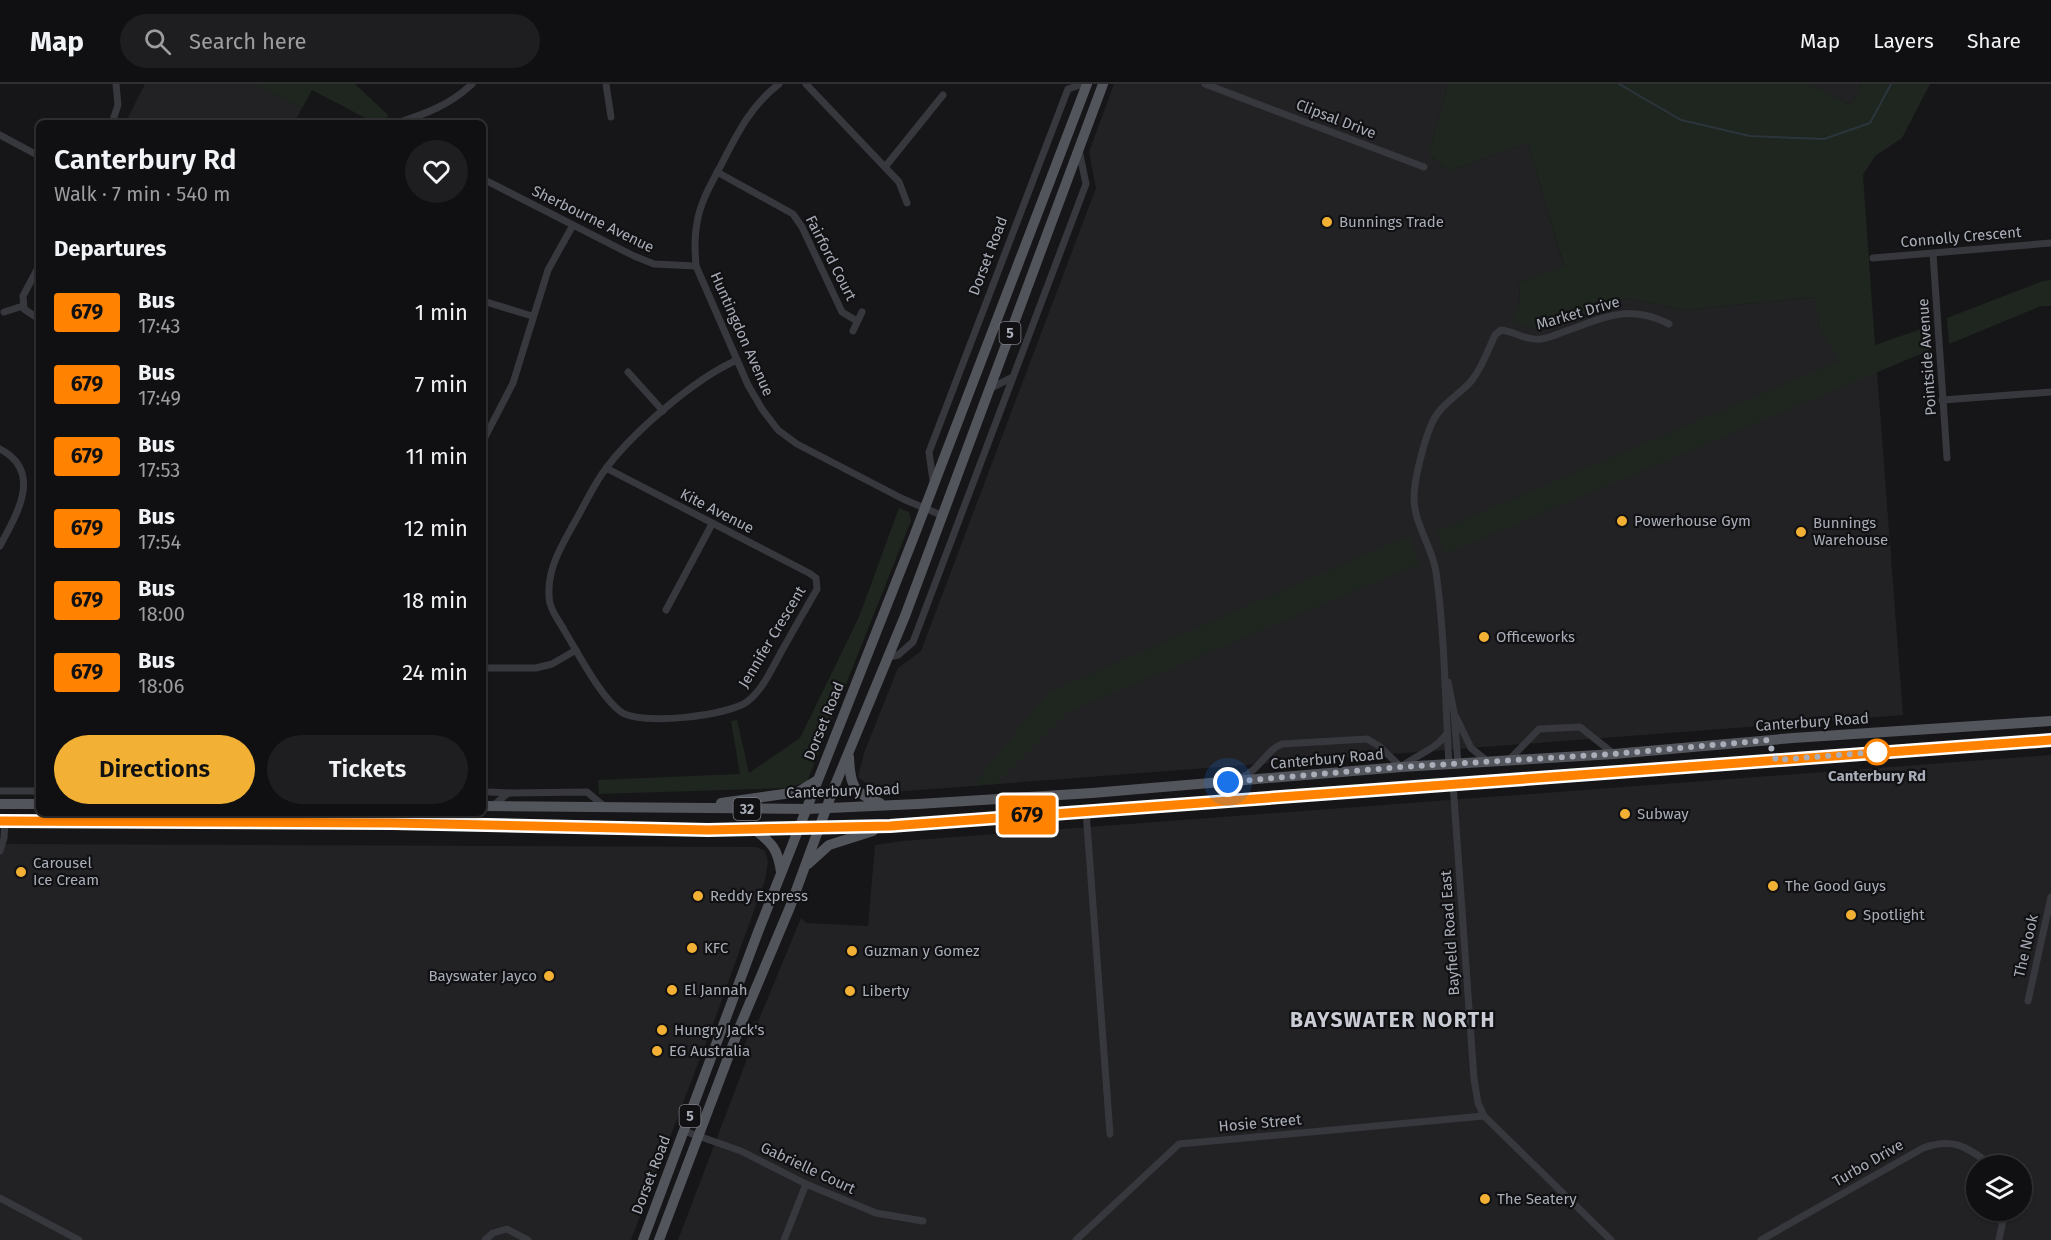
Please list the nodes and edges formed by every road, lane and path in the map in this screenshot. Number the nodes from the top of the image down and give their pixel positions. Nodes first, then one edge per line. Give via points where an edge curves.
1 (116, 84) edge
2 (472, 84) edge
3 (606, 84) edge
4 (779, 84) edge
5 (806, 84) edge
6 (1085, 84) edge
7 (1103, 84) edge
8 (1205, 84) edge
9 (943, 95) dead end
10 (611, 117) dead end
11 (113, 120) edge
12 (412, 120) edge
13 (0, 135) edge
14 (1079, 150) junction
15 (36, 154) edge
16 (885, 167) junction
17 (1424, 167) dead end
18 (717, 172) junction
19 (486, 181) edge
20 (907, 203) dead end
21 (573, 225) junction
22 (2051, 243) edge
23 (1933, 254) junction
24 (1873, 258) dead end
25 (696, 266) junction
26 (36, 272) edge
27 (486, 302) edge
28 (23, 306) junction
29 (4, 312) dead end
30 (862, 312) dead end
31 (532, 316) junction
32 (36, 318) edge
33 (857, 321) junction
34 (1669, 324) dead end
35 (853, 331) dead end
36 (737, 360) junction
37 (628, 372) dead end
38 (1011, 378) junction
39 (989, 389) junction
40 (2051, 392) edge
41 (1942, 400) junction
42 (663, 411) junction
43 (486, 435) edge
44 (0, 449) edge
45 (1947, 458) dead end
46 (606, 468) junction
47 (934, 483) junction
48 (924, 509) junction
49 (941, 516) junction
50 (712, 524) junction
51 (0, 546) edge
52 (816, 578) joint
53 (666, 610) dead end
54 (576, 650) junction
55 (889, 657) junction
56 (486, 668) edge
57 (1446, 682) junction
58 (1454, 712) junction
59 (2051, 721) edge
60 (1447, 733) junction
61 (2051, 740) edge
62 (1763, 741) junction
63 (849, 751) junction
64 (1614, 754) junction
65 (1509, 760) junction
66 (1770, 761) junction
67 (1488, 762) junction
68 (1454, 764) junction
69 (1401, 767) junction
70 (817, 781) junction
71 (1228, 782) junction
72 (1453, 784) junction
73 (1203, 785) junction
74 (0, 791) edge
75 (36, 791) edge
76 (490, 792) dead end
77 (508, 793) junction
78 (1204, 803) junction
79 (0, 804) edge
80 (36, 804) edge
81 (886, 805) junction
82 (488, 806) edge
83 (605, 806) junction
84 (688, 808) junction
85 (826, 808) junction
86 (807, 809) junction
87 (1086, 812) junction
88 (475, 816) edge
89 (209, 817) edge
90 (2, 821) edge
91 (474, 825) junction
92 (890, 826) junction
93 (754, 829) junction
94 (798, 829) junction
95 (819, 829) junction
96 (0, 851) edge
97 (805, 867) junction
98 (782, 873) junction
99 (2051, 897) edge
100 (2028, 1001) dead end
101 (1484, 1116) junction
102 (684, 1131) junction
103 (1110, 1134) dead end
104 (698, 1136) junction
105 (1975, 1155) edge
106 (806, 1184) junction
107 (0, 1198) edge
108 (923, 1221) dead end
109 (2003, 1221) edge
110 (1607, 1239) edge
111 (79, 1240) edge
112 (485, 1240) edge
113 (528, 1240) edge
114 (643, 1240) edge
115 (659, 1240) edge
116 (784, 1240) edge
117 (1076, 1240) edge
118 (1761, 1240) edge
119 (1999, 1240) edge

1 - 11 street via 118,105
2 - 12 street via 441,107
3 - 10 street
4 - 18 street, Huntingdon Avenue via 751,111
5 - 16 street
6 - 47 main road, Dorset Road / 5
6 - 47 street, Dorset Road via 1068,89 929,452
7 - 14 main road, Dorset Road / 5
8 - 17 street, Clipsal Drive
9 - 16 street
13 - 15 street
14 - 38 street via 1086,184
14 - 39 main road, Dorset Road / 5
16 - 20 street via 902,188
18 - 25 street, Huntingdon Avenue via 700,207
18 - 33 street, Fairford Court via 793,214 842,312
19 - 21 street, Sherbourne Avenue
21 - 25 street, Sherbourne Avenue via 654,264
21 - 31 street via 548,270
22 - 23 street, Connolly Crescent
23 - 24 street, Connolly Crescent
23 - 41 street, Pointside Avenue
25 - 36 street, Huntingdon Avenue
26 - 28 street via 23,296
27 - 31 street
28 - 29 street
28 - 32 street
30 - 33 street
31 - 43 street via 513,383
33 - 35 street
34 - 57 street, Market Drive via 1630,312 1540,339 1500,330 1476,375 1435,416 1416,477 1414,497 1416,515 1436,571
36 - 42 street, Jennifer Crescent via 704,377
36 - 48 street, Huntingdon Avenue via 769,420 788,439
37 - 42 street
38 - 39 street
38 - 55 street via 913,642 898,655
39 - 49 main road, Dorset Road / 5
40 - 41 street
41 - 45 street, Pointside Avenue
42 - 46 street, Jennifer Crescent
44 - 51 street via 17,464 24,489 23,502
46 - 50 street, Kite Avenue
46 - 54 street, Jennifer Crescent via 563,543 549,585 551,607
47 - 48 main road, Dorset Road / 5
48 - 49 street, Huntingdon Avenue
48 - 70 main road, Dorset Road / 5
49 - 55 main road, Dorset Road / 5
50 - 52 street, Kite Avenue
50 - 53 street
52 - 54 street, Jennifer Crescent via 817,589 764,682 750,700 730,711 689,717 631,717 606,697
54 - 56 street via 536,668
55 - 63 main road, Dorset Road / 5
57 - 58 street, Market Drive
57 - 60 street, Market Drive
58 - 67 street via 1472,748
58 - 68 street, Market Drive
59 - 62 main road, Canterbury Road / 32
60 - 68 street, Market Drive
60 - 69 street via 1433,748
61 - 66 main road, 32
62 - 64 main road, Canterbury Road / 32
62 - 66 main road
63 - 81 main road via 850,781 855,789
63 - 85 main road, Dorset Road / 5
64 - 65 main road, Canterbury Road / 32
64 - 65 street via 1585,729 1564,726 1539,729
65 - 67 main road, Canterbury Road / 32
66 - 72 main road, 32
67 - 68 main road, Canterbury Road / 32
68 - 69 main road, Canterbury Road / 32
68 - 72 main road
69 - 71 main road, Canterbury Road / 32
69 - 71 street via 1367,739 1289,743 1274,748 1252,772
70 - 84 main road via 798,792
70 - 86 main road, Dorset Road / 5
71 - 73 main road, Canterbury Road / 32
72 - 78 main road, 32
72 - 101 street, Bayfield Road East via 1474,1079
73 - 78 main road
73 - 81 main road, Canterbury Road / 32
74 - 75 street
76 - 77 street, Canterbury Road
77 - 82 street, Canterbury Road
77 - 83 street, Canterbury Road via 587,792
78 - 87 main road, 32
79 - 80 main road
81 - 85 main road, Canterbury Road / 32
82 - 83 main road, Canterbury Road / 32
83 - 84 main road, Canterbury Road / 32
84 - 86 main road, Canterbury Road / 32
85 - 86 main road, Canterbury Road / 32
85 - 95 main road, Dorset Road / 5
86 - 94 main road, Dorset Road / 5
87 - 92 main road, 32
87 - 103 street
88 - 91 main road
89 - 90 main road, 32
89 - 91 main road, 32
90 - 96 street via 4,838
91 - 93 main road, 32
92 - 95 main road, 32
92 - 97 main road via 829,845
93 - 94 main road, 32
93 - 98 main road via 777,851
94 - 95 main road, 32
94 - 98 main road, Dorset Road / 5
95 - 97 main road, Dorset Road / 5
97 - 104 main road, Dorset Road / 5
98 - 102 main road, Dorset Road / 5
99 - 100 street, The Nook
101 - 110 street, Bayfield Road East
101 - 117 street, Hosie Street via 1179,1144
102 - 104 street, Gabrielle Court
102 - 114 main road, Dorset Road / 5
104 - 106 street, Gabrielle Court via 741,1151
104 - 115 main road, Dorset Road / 5
105 - 118 street, Turbo Drive via 1955,1144 1940,1142 1923,1148
106 - 108 street, Gabrielle Court via 876,1213
106 - 116 street
107 - 111 street
109 - 119 street
112 - 113 street via 507,1229

